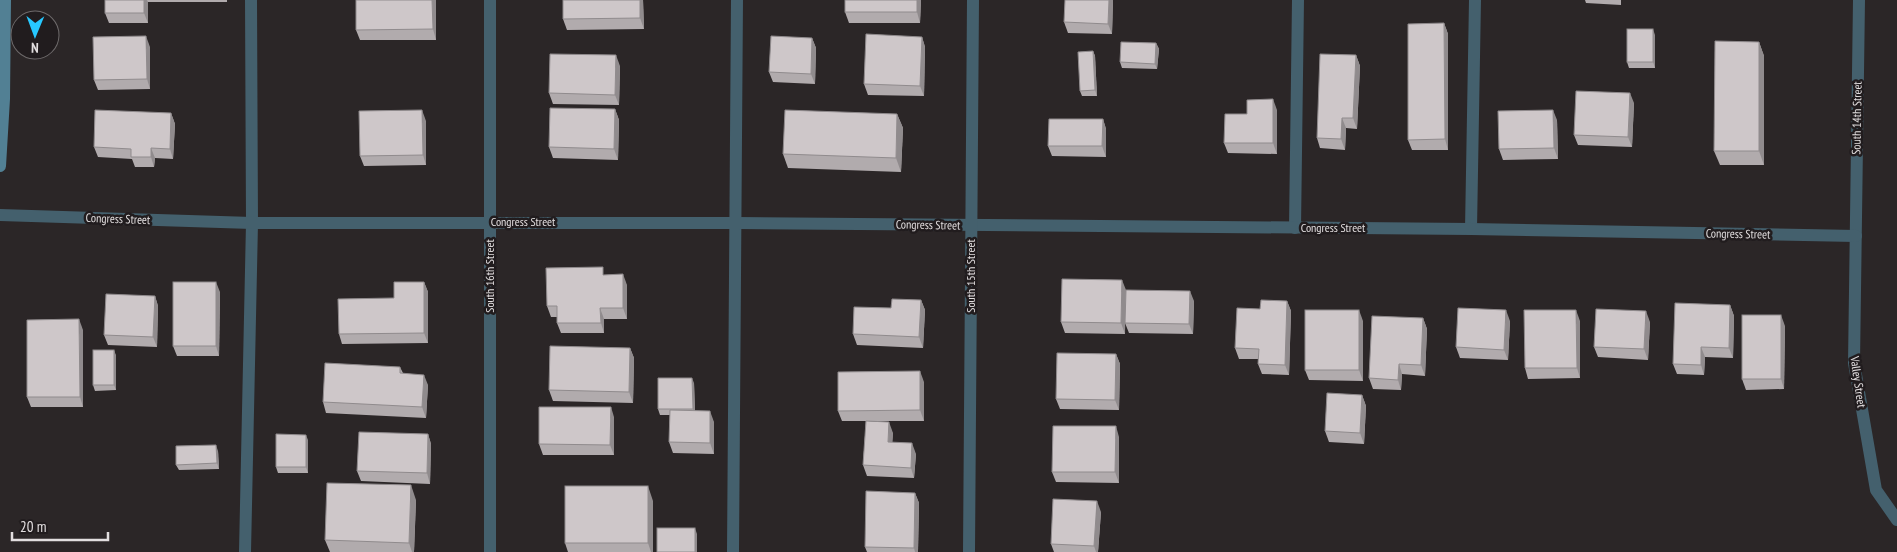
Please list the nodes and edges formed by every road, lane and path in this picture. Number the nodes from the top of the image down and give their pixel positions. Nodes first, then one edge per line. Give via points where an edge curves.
1 (251, 0) edge
2 (490, 0) edge
3 (737, 0) edge
4 (973, 0) edge
5 (1298, 0) edge
6 (1475, 0) edge
7 (1859, 0) edge
8 (3, 8) edge
9 (0, 166) edge
10 (0, 215) edge
11 (490, 222) junction
12 (736, 222) junction
13 (252, 223) junction
14 (971, 226) junction
15 (1295, 228) junction
16 (1471, 229) junction
17 (1856, 236) junction
18 (1897, 520) edge
19 (245, 552) edge
20 (490, 552) edge
21 (733, 552) edge
22 (969, 552) edge

1 - 13 street
2 - 11 street, South 16th Street
3 - 12 street
4 - 14 street, South 15th Street
5 - 15 street
6 - 16 street
7 - 17 street, South 14th Street
8 - 9 main road via 4,99
10 - 13 street, Congress Street
11 - 12 street, Congress Street
11 - 13 street, Congress Street
11 - 20 street, South 16th Street
12 - 14 street, Congress Street
12 - 21 street
13 - 19 street
14 - 15 street, Congress Street
14 - 22 street, South 15th Street
15 - 16 street, Congress Street
16 - 17 street, Congress Street
17 - 18 street, Valley Street via 1854,363 1876,490

